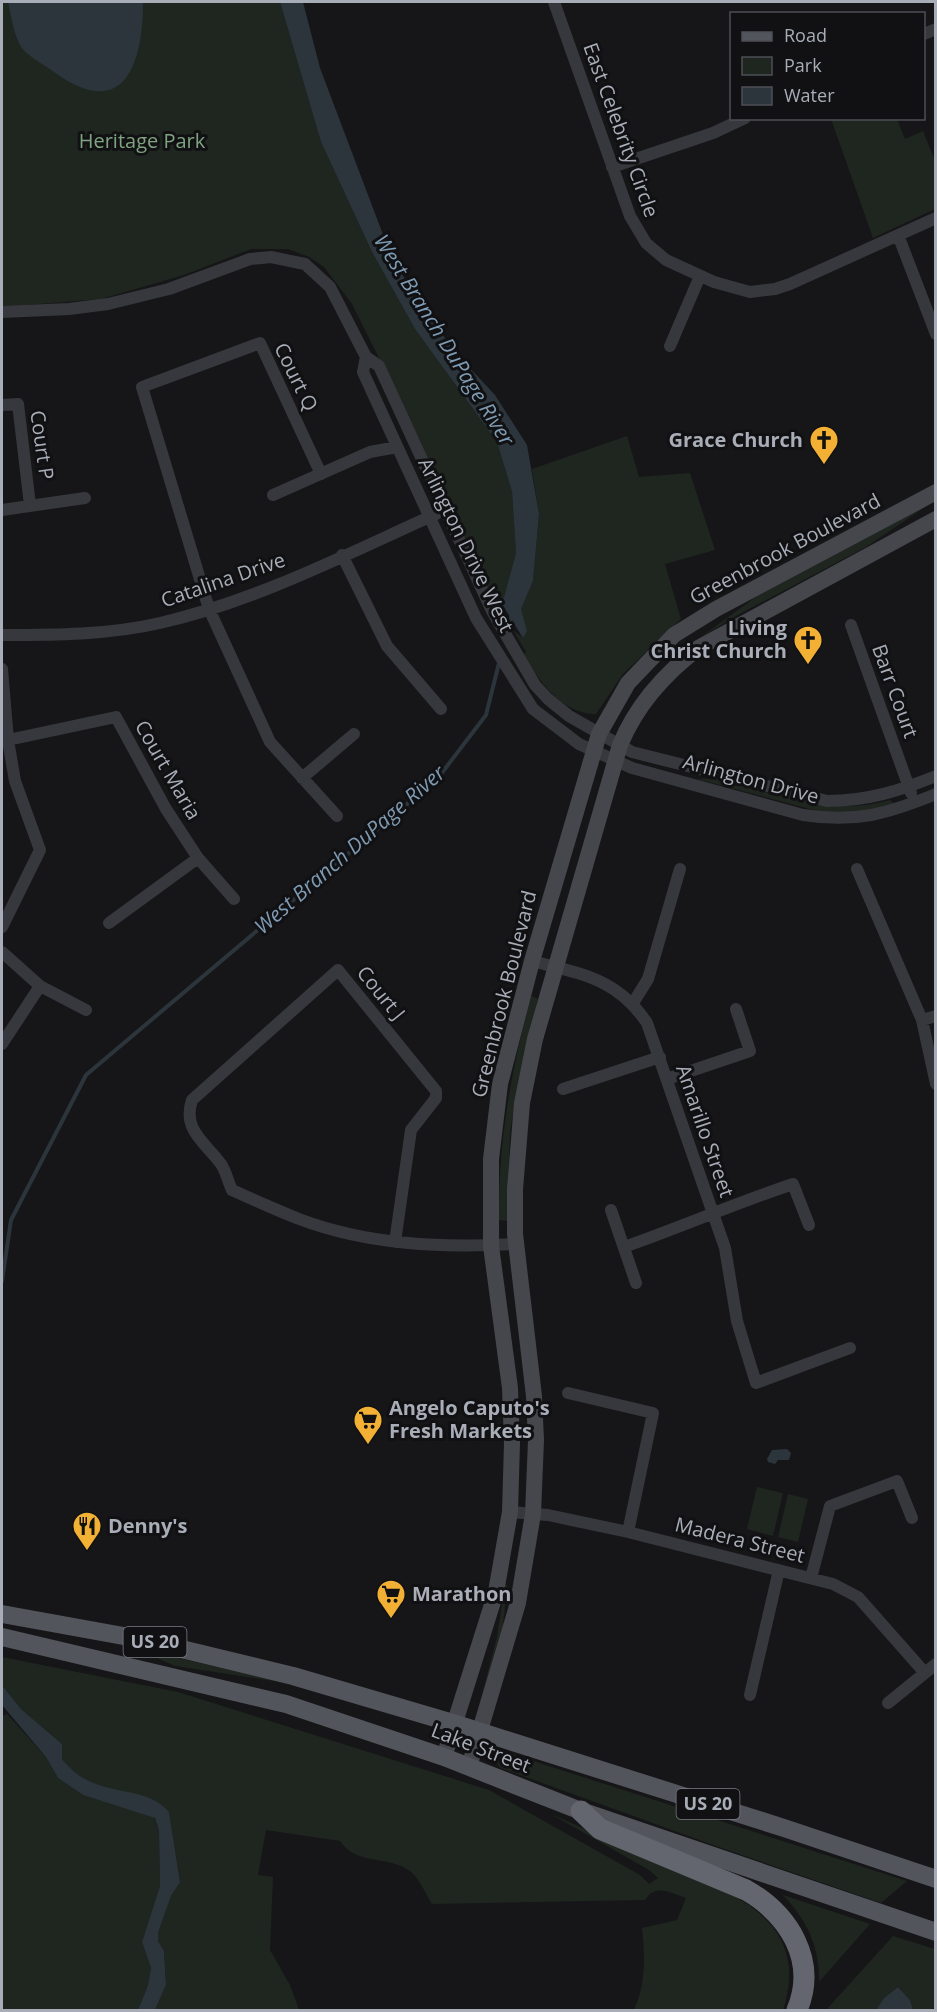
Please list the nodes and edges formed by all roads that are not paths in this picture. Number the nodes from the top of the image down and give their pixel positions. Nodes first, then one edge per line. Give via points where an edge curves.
1 (555, 2) edge
2 (741, 120) edge
3 (612, 167) junction
4 (936, 218) edge
5 (898, 235) junction
6 (700, 276) junction
7 (2, 312) edge
8 (936, 334) edge
9 (670, 346) dead end
10 (366, 357) junction
11 (2, 405) edge
12 (397, 447) junction
13 (321, 474) junction
14 (936, 492) edge
15 (273, 495) dead end
16 (85, 498) dead end
17 (30, 506) junction
18 (2, 510) edge
19 (445, 510) junction
20 (429, 517) junction
21 (936, 519) edge
22 (342, 555) junction
23 (209, 609) junction
24 (851, 626) dead end
25 (2, 636) edge
26 (2, 669) edge
27 (441, 710) dead end
28 (3, 712) edge
29 (354, 734) dead end
30 (598, 734) junction
31 (8, 740) junction
32 (593, 750) junction
33 (618, 753) junction
34 (936, 776) edge
35 (302, 778) junction
36 (909, 787) junction
37 (936, 794) edge
38 (914, 803) junction
39 (336, 816) dead end
40 (198, 858) junction
41 (680, 869) dead end
42 (857, 869) dead end
43 (234, 899) dead end
44 (109, 924) dead end
45 (2, 927) edge
46 (2, 952) edge
47 (532, 962) junction
48 (555, 967) junction
49 (40, 986) junction
50 (633, 1002) junction
51 (736, 1009) dead end
52 (86, 1010) dead end
53 (936, 1016) edge
54 (922, 1020) junction
55 (2, 1044) edge
56 (660, 1057) junction
57 (667, 1079) junction
58 (936, 1084) edge
59 (563, 1089) dead end
60 (611, 1210) dead end
61 (713, 1213) junction
62 (809, 1225) dead end
63 (395, 1242) junction
64 (515, 1244) junction
65 (490, 1246) junction
66 (624, 1247) junction
67 (636, 1283) dead end
68 (850, 1348) dead end
69 (568, 1393) dead end
70 (510, 1512) junction
71 (533, 1514) junction
72 (912, 1518) dead end
73 (628, 1532) junction
74 (779, 1570) junction
75 (811, 1578) junction
76 (2, 1614) edge
77 (2, 1637) edge
78 (936, 1664) edge
79 (925, 1673) junction
80 (750, 1695) dead end
81 (888, 1703) dead end
82 (456, 1724) junction
83 (479, 1731) junction
84 (444, 1757) junction
85 (469, 1767) junction
86 (581, 1812) junction
87 (936, 1879) edge
88 (936, 1932) edge
89 (797, 2010) edge

1 - 3 street, East Celebrity Circle
2 - 3 street
3 - 6 street, East Celebrity Circle via 630,216 646,243 666,260
4 - 5 street, East Celebrity Circle
5 - 6 street, East Celebrity Circle via 775,289 739,290
5 - 8 street
6 - 9 street
7 - 10 street, Arlington Drive West via 108,304 169,289 250,259 270,257 305,264 330,287
10 - 12 street, Arlington Drive West via 363,372
10 - 19 street, Arlington Drive West via 379,366
11 - 17 street, Court P via 18,404
12 - 13 street via 370,452
12 - 20 street, Arlington Drive West
13 - 15 street
13 - 23 street, Court Q via 260,344 142,387
14 - 30 main road, Greenbrook Boulevard via 724,604 674,635 628,683
16 - 17 street, Court P
17 - 18 street, Court P
19 - 20 street, Catalina Drive
19 - 30 street, Arlington Drive West via 492,611 535,685 548,699
20 - 22 street, Catalina Drive
20 - 32 street, Arlington Drive West via 484,632 533,709
21 - 33 main road, Greenbrook Boulevard via 700,646 652,692 627,730
22 - 23 street, Catalina Drive
22 - 27 street via 387,646
23 - 25 street, Catalina Drive via 111,631
23 - 35 street via 270,742
24 - 36 street, Barr Court
26 - 28 street
28 - 31 street
29 - 35 street
30 - 32 main road, Greenbrook Boulevard
30 - 33 street, Arlington Drive
31 - 40 street, Court Maria via 116,717 165,809
31 - 45 street via 15,781 40,850
32 - 33 street, Arlington Drive
32 - 47 main road, Greenbrook Boulevard
33 - 36 street, Arlington Drive via 632,752 827,801 873,798
33 - 38 street, Arlington Drive via 632,768 811,816 869,817
33 - 48 main road, Greenbrook Boulevard
34 - 36 street, Arlington Drive
35 - 39 street
36 - 38 street, Barr Court
37 - 38 street, Arlington Drive
40 - 43 street, Court Maria
40 - 44 street
41 - 50 street via 648,979
42 - 54 street
46 - 49 street
47 - 48 street, Amarillo Street
47 - 65 main road, Greenbrook Boulevard via 498,1095 491,1158
48 - 50 street, Amarillo Street via 598,980
48 - 64 main road, Greenbrook Boulevard via 522,1102 514,1189
49 - 52 street
49 - 55 street
50 - 56 street, Amarillo Street via 647,1023
51 - 57 street via 750,1051
53 - 54 street
54 - 58 street
56 - 57 street, Amarillo Street
56 - 59 street
57 - 61 street, Amarillo Street
60 - 66 street
61 - 62 street via 793,1184
61 - 66 street
61 - 68 street, Amarillo Street via 725,1248 737,1321 756,1383
63 - 63 street, Court J via 411,1130 436,1098 436,1091 338,970 192,1100 188,1113 192,1130 223,1166 231,1190 309,1222
63 - 65 street
64 - 65 street
64 - 71 main road, Greenbrook Boulevard via 534,1396
65 - 70 main road, Greenbrook Boulevard via 510,1388
66 - 67 street
69 - 73 street via 653,1413
70 - 71 street, Madera Street
70 - 82 main road, Greenbrook Boulevard via 496,1592
71 - 73 street, Madera Street
71 - 83 main road, Greenbrook Boulevard via 518,1603
72 - 75 street via 897,1481 830,1506
73 - 74 street, Madera Street
74 - 75 street, Madera Street
74 - 80 street
75 - 79 street, Madera Street via 858,1597
76 - 82 main road, Lake Street / US 20 via 162,1644 293,1676
77 - 84 main road, Lake Street / US 20 via 284,1703
78 - 79 street
79 - 81 street
82 - 83 main road, Lake Street / US 20
82 - 84 main road, Greenbrook Boulevard
83 - 85 main road, Greenbrook Boulevard
83 - 87 main road, Lake Street / US 20
84 - 85 main road, Lake Street / US 20
85 - 86 main road, Lake Street / US 20
86 - 88 main road, Lake Street / US 20
86 - 89 highway via 600,1829 767,1902 791,1930 802,1956 804,1979

